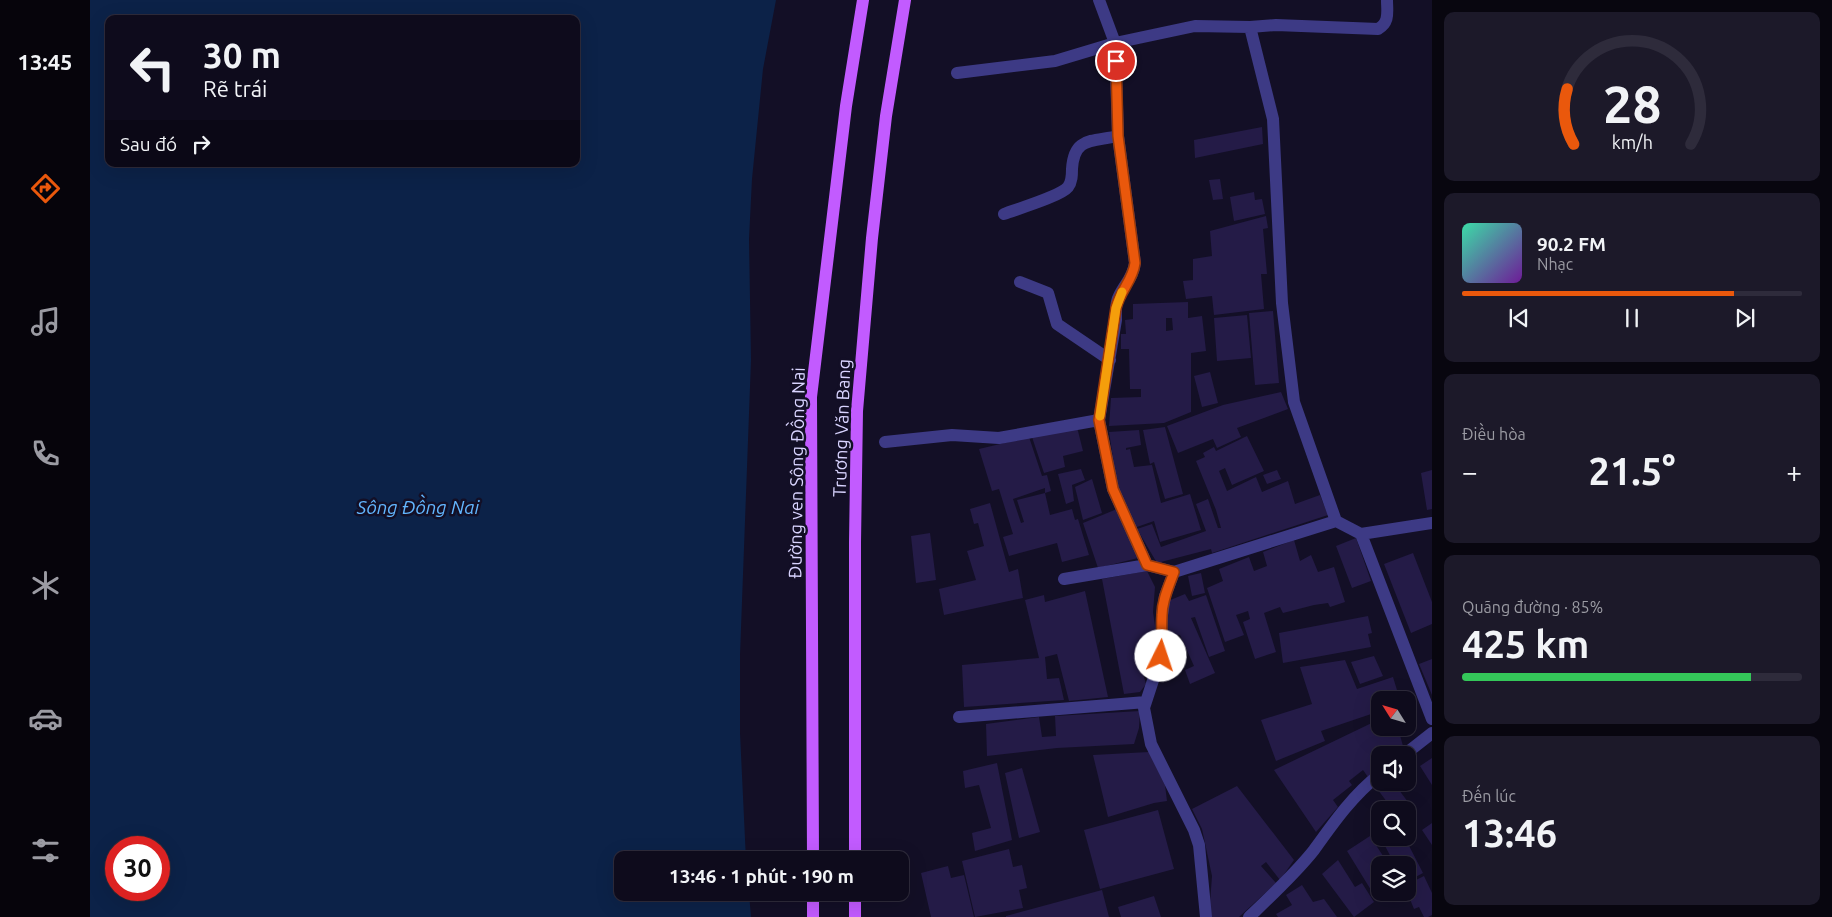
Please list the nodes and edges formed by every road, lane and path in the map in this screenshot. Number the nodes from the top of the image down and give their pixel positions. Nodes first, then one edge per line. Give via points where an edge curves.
1 (863, 0) edge
2 (905, 0) edge
3 (1099, 0) edge
4 (1387, 0) edge
5 (1250, 27) junction
6 (1115, 42) junction
7 (957, 72) dead end
8 (1118, 136) junction
9 (1004, 214) dead end
10 (1020, 282) dead end
11 (1110, 360) junction
12 (1099, 420) junction
13 (884, 442) dead end
14 (1336, 520) junction
15 (1432, 522) edge
16 (1362, 534) junction
17 (1147, 565) junction
18 (1174, 572) junction
19 (1064, 579) dead end
20 (1146, 702) junction
21 (959, 717) dead end
22 (1432, 719) edge
23 (1432, 733) edge
24 (1415, 746) edge
25 (1371, 782) edge
26 (812, 851) edge
27 (855, 851) edge
28 (813, 901) edge
29 (855, 901) edge
30 (813, 917) edge
31 (855, 917) edge
32 (1206, 917) edge
33 (1249, 917) edge

1 - 26 main road, Đường ven Sông Đồng Nai via 845,116 811,397
2 - 27 main road, Trương Văn Bang via 886,116 857,411
3 - 6 street
4 - 5 street via 1388,18 1378,29
5 - 6 street via 1195,26
5 - 14 street via 1273,119 1282,303 1294,402
6 - 7 street via 1055,61
6 - 8 street
8 - 9 street via 1077,148 1073,154 1071,180 1063,192
8 - 11 street via 1135,263 1134,272 1119,296
10 - 11 street via 1048,293 1057,324
11 - 12 street
12 - 13 street via 999,438 952,435
12 - 17 street via 1113,489
14 - 16 street
14 - 18 street
15 - 16 street
16 - 22 street
17 - 18 street
17 - 19 street
18 - 20 street via 1162,615 1161,656
20 - 21 street
20 - 32 street via 1146,725 1151,744 1199,845
23 - 24 street
25 - 33 street via 1281,887
28 - 30 main road
29 - 31 main road

